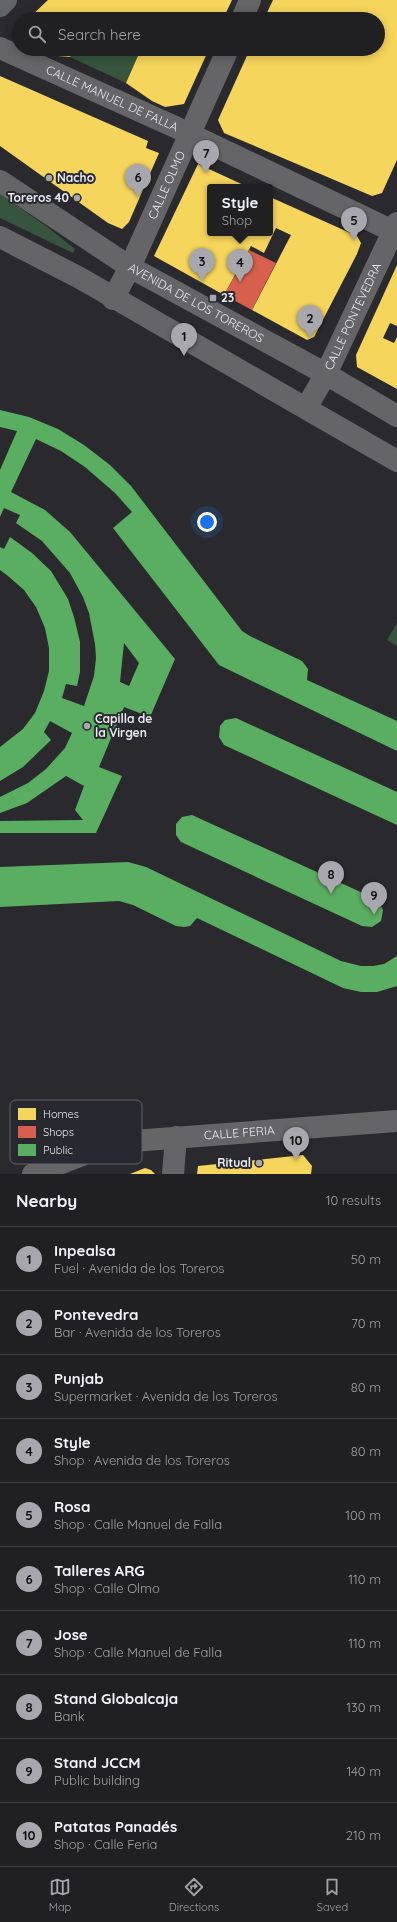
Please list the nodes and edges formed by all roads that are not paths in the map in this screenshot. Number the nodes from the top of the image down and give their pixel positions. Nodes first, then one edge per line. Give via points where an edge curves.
1 (6, 0) edge
2 (250, 0) edge
3 (0, 6) edge
4 (245, 12) edge
5 (0, 48) edge
6 (12, 53) edge
7 (18, 56) edge
8 (225, 56) edge
9 (190, 134) junction
10 (0, 181) edge
11 (396, 229) edge
12 (0, 238) edge
13 (130, 267) junction
14 (113, 299) junction
15 (326, 374) junction
16 (306, 408) junction
17 (397, 416) edge
18 (397, 461) edge
19 (397, 1126) edge
20 (176, 1137) junction
21 (142, 1140) edge
22 (59, 1164) edge
23 (33, 1174) edge
24 (174, 1174) edge

1 - 3 main road
2 - 4 street
5 - 6 street, CALLE MANUEL DE FALLA
7 - 9 street, CALLE MANUEL DE FALLA
8 - 9 street, CALLE OLMO
9 - 11 street, CALLE MANUEL DE FALLA
9 - 13 street, CALLE OLMO
10 - 13 street, AVENIDA DE LOS TOREROS
11 - 15 street, CALLE PONTEVEDRA
12 - 14 street via 80,278
13 - 14 street, CALLE OLMO
13 - 15 street, AVENIDA DE LOS TOREROS
14 - 16 street
15 - 16 street, CALLE PONTEVEDRA
15 - 17 street, AVENIDA DE LOS TOREROS
16 - 18 street
19 - 20 street, CALLE FERIA
20 - 21 street, CALLE FERIA
20 - 24 street
22 - 23 street, CALLE FERIA

